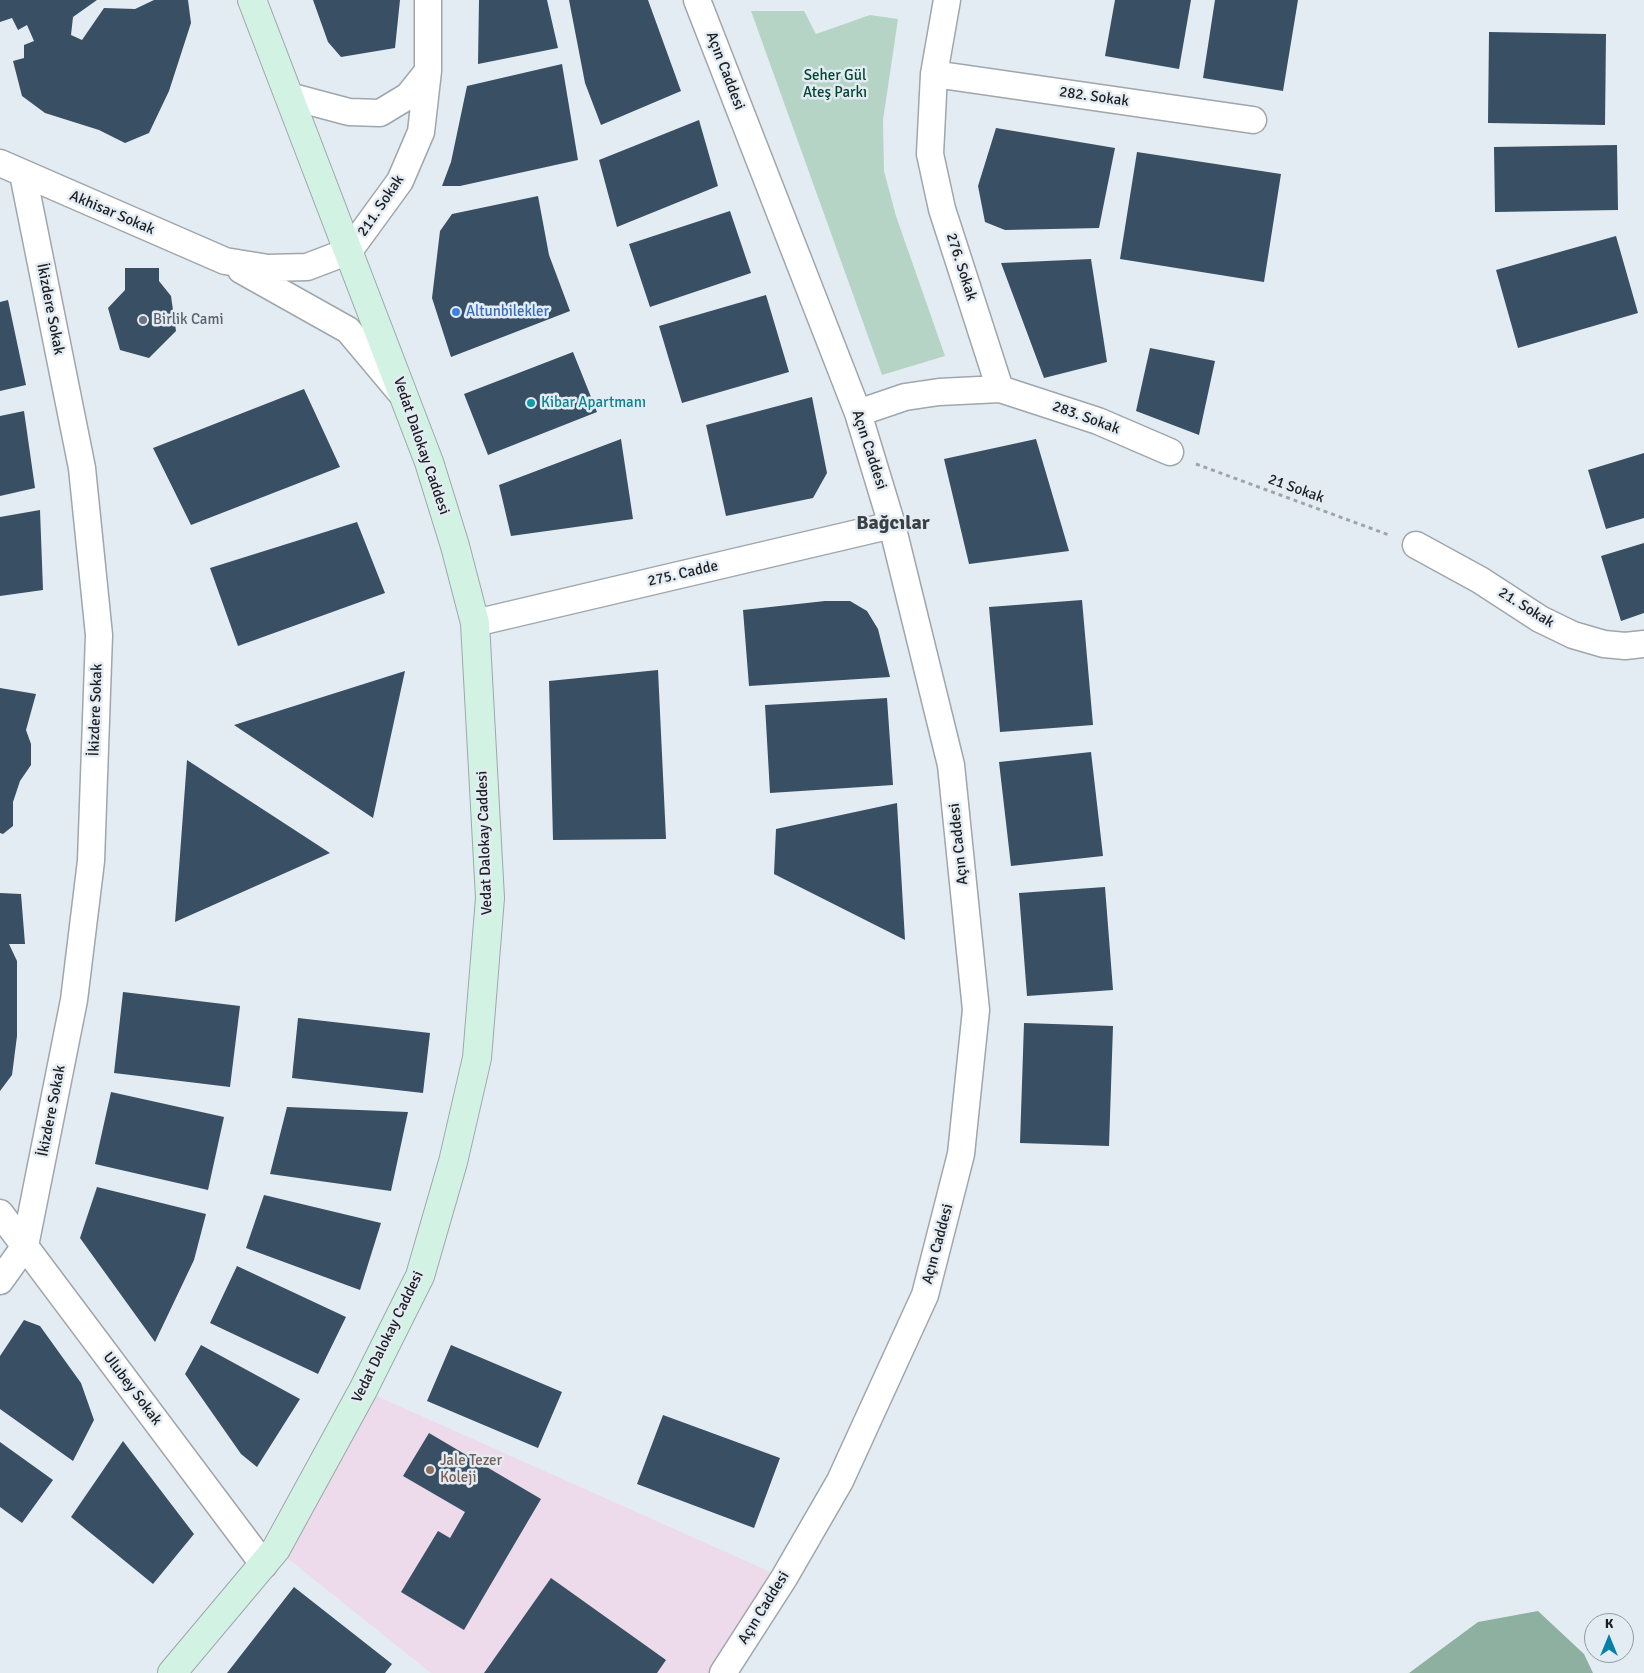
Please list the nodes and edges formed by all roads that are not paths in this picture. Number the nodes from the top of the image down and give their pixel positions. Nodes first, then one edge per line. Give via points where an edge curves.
1 (252, 0) edge
2 (428, 0) edge
3 (698, 0) edge
4 (947, 0) edge
5 (428, 71) junction
6 (934, 74) junction
7 (289, 96) junction
8 (1253, 120) dead end
9 (0, 163) edge
10 (23, 174) junction
11 (349, 251) junction
12 (225, 261) junction
13 (1000, 388) junction
14 (405, 398) junction
15 (858, 413) junction
16 (1170, 452) road end
17 (892, 525) junction
18 (1416, 545) road end
19 (475, 623) junction
20 (1644, 644) edge
21 (0, 1213) edge
22 (25, 1246) junction
23 (0, 1281) edge
24 (264, 1565) junction
25 (172, 1673) edge
26 (723, 1673) edge

1 - 7 street, Vedat Dalokay Caddesi
2 - 5 street, 211. Sokak
3 - 15 street, Açın Caddesi
4 - 6 street, 276. Sokak
5 - 7 street via 408,96 380,113 348,112
5 - 11 street, 211. Sokak via 421,132 400,181
6 - 8 street, 282. Sokak
6 - 13 street, 276. Sokak via 930,154 942,209
7 - 11 street, Vedat Dalokay Caddesi
9 - 10 street, Akhisar Sokak
10 - 12 street, Akhisar Sokak
10 - 22 street, İkizdere Sokak via 82,468 99,635 91,861 74,1000
11 - 12 street, Akhisar Sokak via 307,267 268,268
11 - 14 street, Vedat Dalokay Caddesi
12 - 14 street, Akhisar Sokak via 348,330
13 - 15 street via 905,397
13 - 16 street, 283. Sokak via 1098,421
14 - 19 street, Vedat Dalokay Caddesi via 434,481
15 - 17 street, Açın Caddesi
17 - 19 street, 275. Cadde
17 - 26 street, Açın Caddesi via 951,765 976,1010 962,1154 925,1295 840,1481 784,1578
18 - 20 street, 21. Sokak via 1480,580 1540,620 1573,635 1604,644
19 - 24 street, Vedat Dalokay Caddesi via 490,898 477,1058 453,1162 420,1276 363,1390 276,1549
21 - 22 street, Ulubey Sokak
22 - 23 street
22 - 24 street, Ulubey Sokak
24 - 25 street, Vedat Dalokay Caddesi

